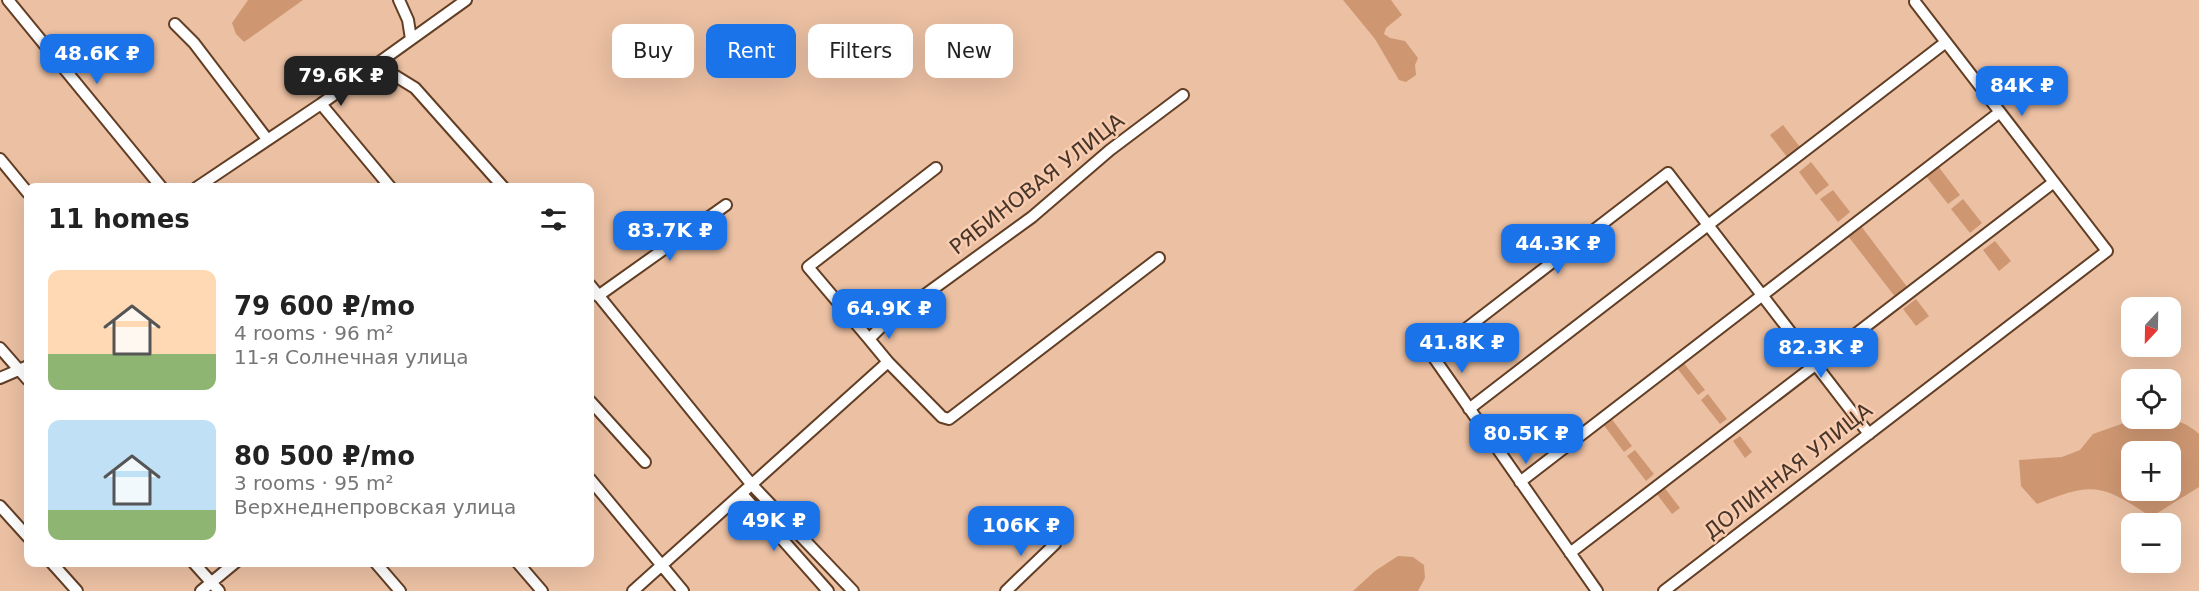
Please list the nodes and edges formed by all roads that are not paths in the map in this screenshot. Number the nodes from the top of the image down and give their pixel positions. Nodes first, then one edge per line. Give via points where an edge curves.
1 (399, 0) edge
2 (466, 0) edge
3 (8, 1) edge
4 (1915, 2) dead end
5 (175, 24) dead end
6 (411, 39) junction
7 (1946, 42) junction
8 (376, 64) junction
9 (1183, 95) dead end
10 (321, 104) junction
11 (2001, 112) junction
12 (267, 139) junction
13 (0, 159) edge
14 (936, 168) dead end
15 (2054, 182) junction
16 (158, 183) edge
17 (203, 183) edge
18 (387, 183) edge
19 (500, 183) edge
20 (24, 188) edge
21 (726, 206) dead end
22 (1708, 225) junction
23 (1159, 258) dead end
24 (594, 290) edge
25 (1762, 295) junction
26 (598, 296) junction
27 (869, 339) junction
28 (0, 348) edge
29 (888, 362) junction
30 (1816, 364) junction
31 (24, 368) edge
32 (0, 378) edge
33 (594, 405) edge
34 (1469, 409) junction
35 (1869, 434) junction
36 (645, 462) dead end
37 (1520, 482) junction
38 (594, 483) edge
39 (752, 485) junction
40 (742, 494) junction
41 (0, 506) edge
42 (24, 533) edge
43 (1055, 544) dead end
44 (1570, 553) junction
45 (660, 565) junction
46 (55, 567) edge
47 (197, 567) edge
48 (232, 567) edge
49 (379, 567) edge
50 (521, 567) edge
51 (215, 587) edge
52 (77, 591) edge
53 (201, 591) edge
54 (400, 591) edge
55 (542, 591) edge
56 (633, 591) edge
57 (683, 591) edge
58 (828, 591) edge
59 (853, 591) edge
60 (1006, 591) edge
61 (1597, 591) edge
62 (1664, 591) edge

1 - 6 street
2 - 6 street
3 - 16 street
4 - 7 street
5 - 12 street
6 - 8 street
7 - 11 street
7 - 22 street
8 - 10 street
8 - 19 street via 415,88
9 - 27 street, РЯБИНОВАЯ УЛИЦА via 1110,150 1032,217
10 - 12 street
10 - 18 street
11 - 15 street
11 - 25 street
12 - 17 street
13 - 20 street
14 - 27 street via 807,267
15 - 30 street
15 - 35 street, ДОЛИННАЯ УЛИЦА via 2107,251
21 - 26 street
22 - 25 street
22 - 34 street
22 - 34 street via 1668,173 1431,355
23 - 29 street via 949,419 942,417
24 - 26 street
25 - 30 street
25 - 37 street
26 - 39 street
27 - 29 street
28 - 31 street
29 - 39 street
30 - 35 street
30 - 44 street
31 - 32 street
33 - 36 street
34 - 37 street
35 - 62 street, ДОЛИННАЯ УЛИЦА
37 - 44 street
38 - 45 street
39 - 40 street
39 - 59 street
40 - 45 street
40 - 58 street
41 - 42 street
43 - 60 street
44 - 61 street
45 - 56 street
45 - 57 street
46 - 52 street
47 - 51 street
48 - 51 street
49 - 54 street
50 - 55 street
51 - 53 street

